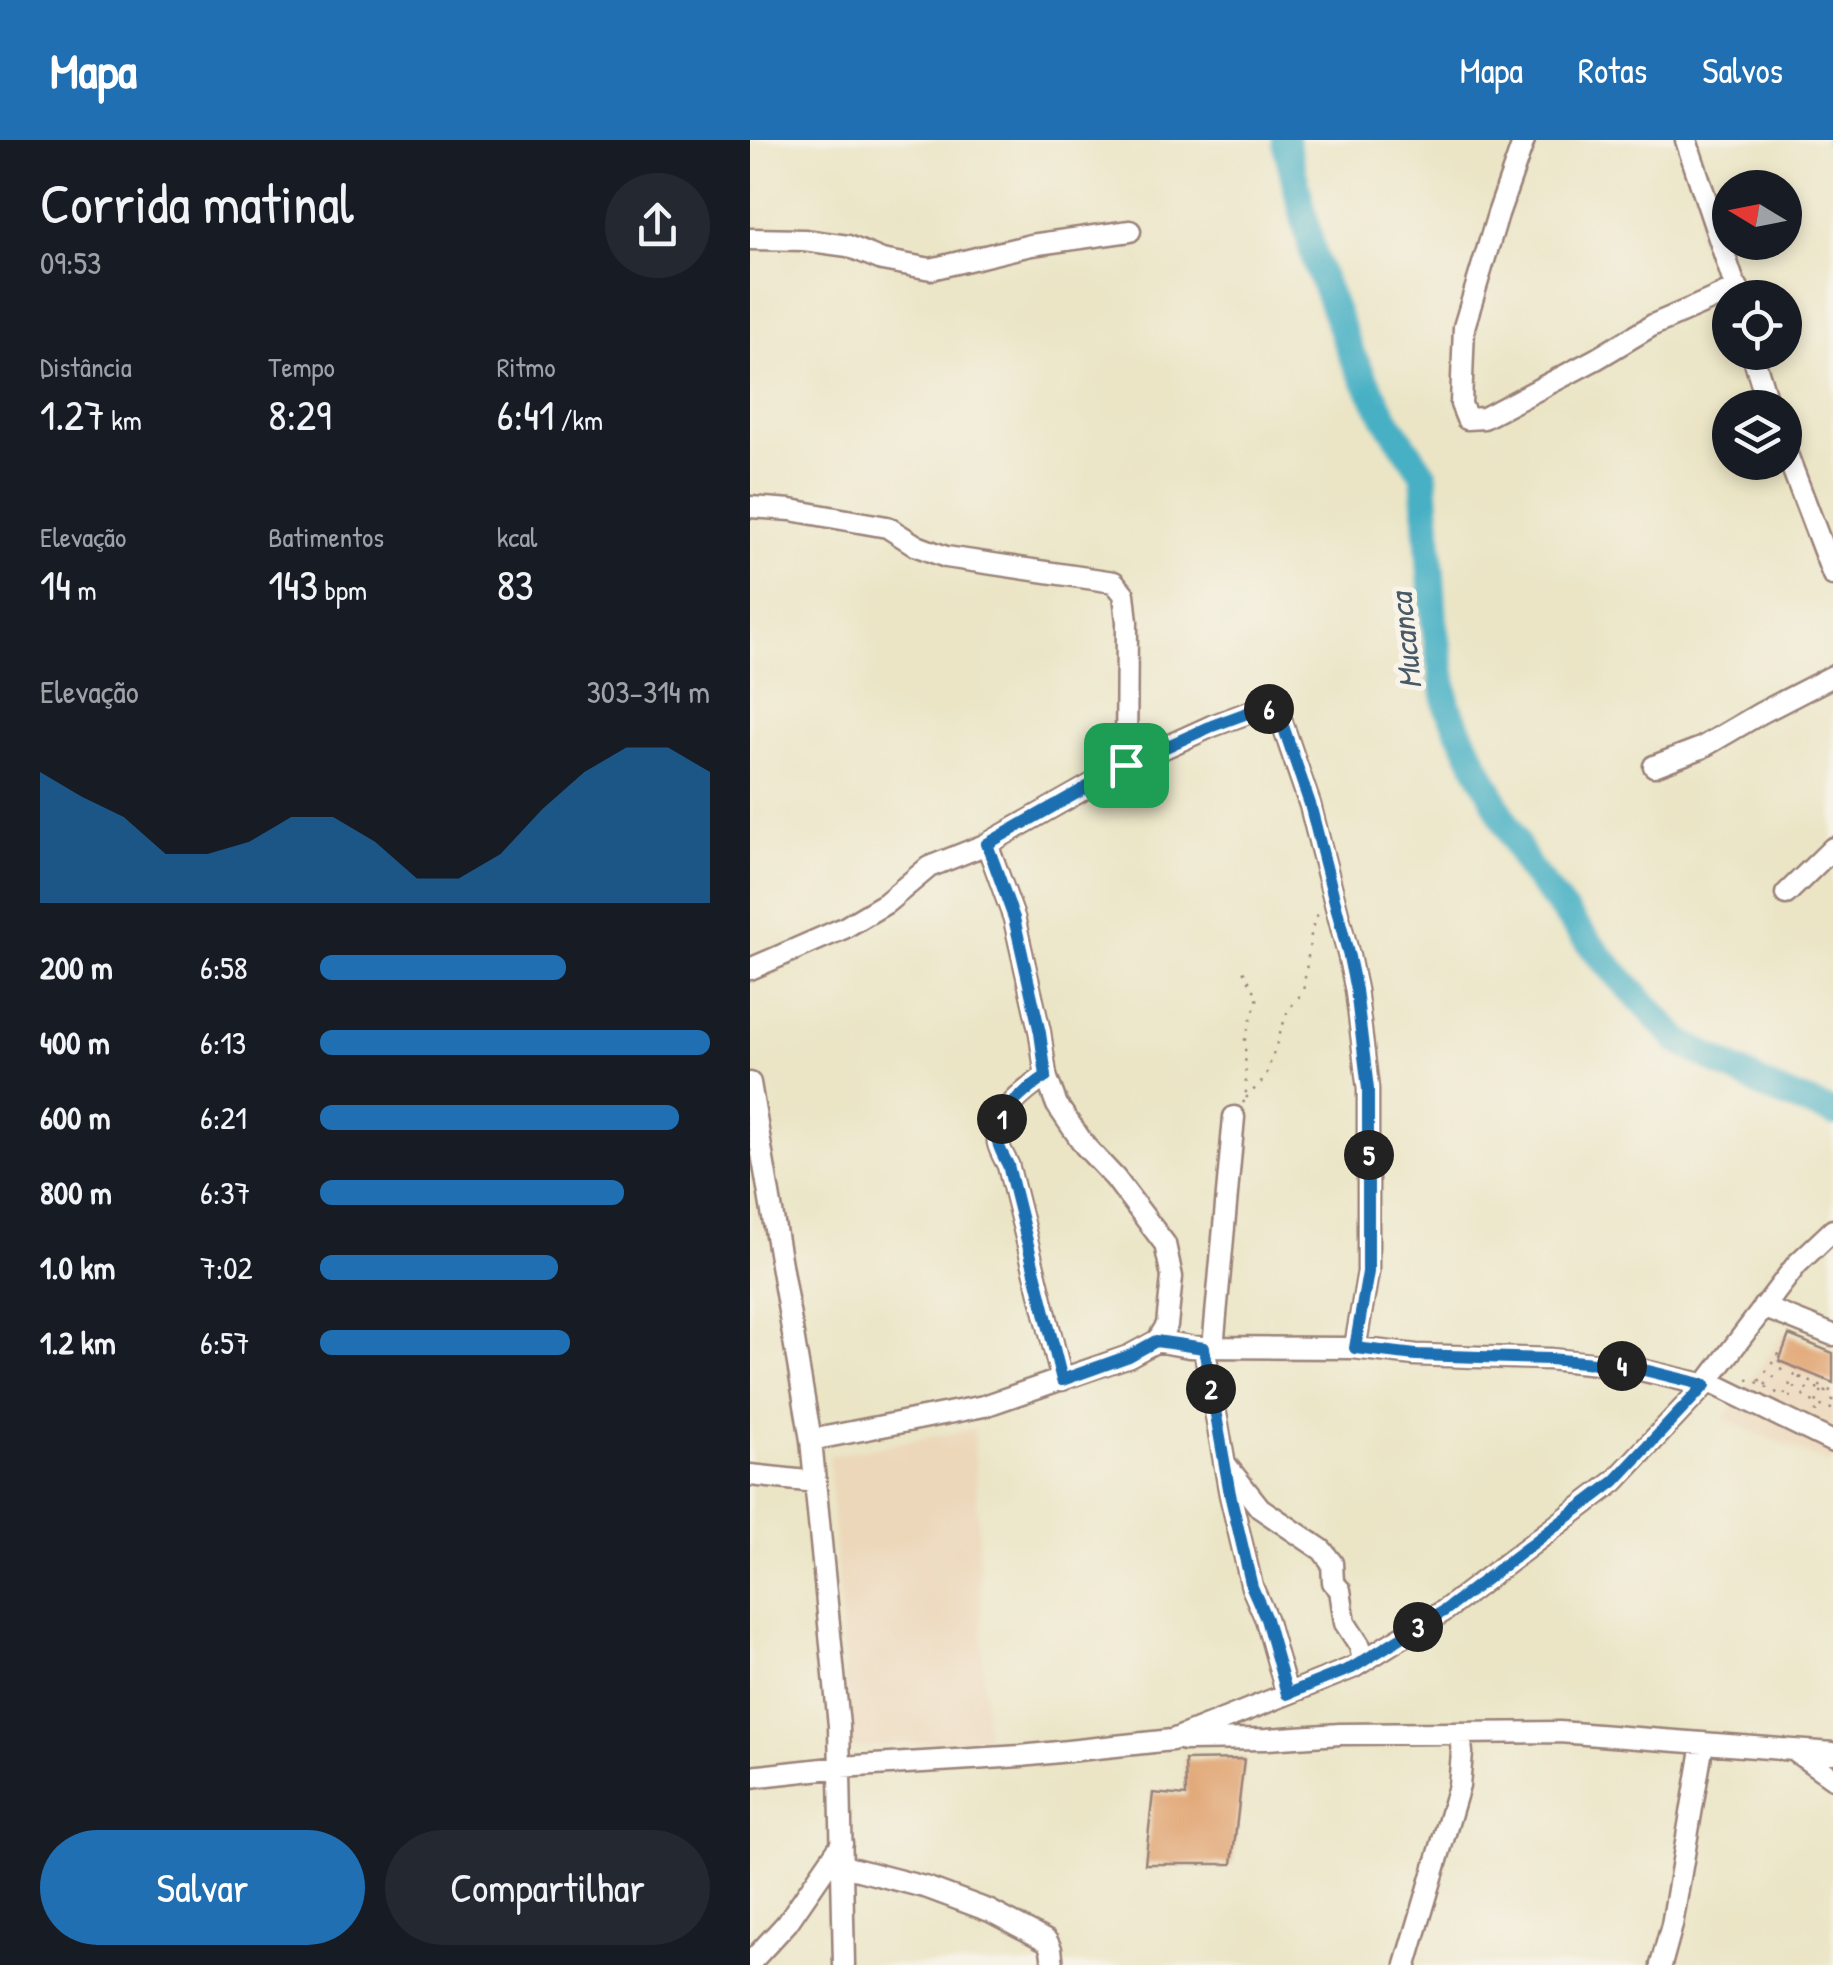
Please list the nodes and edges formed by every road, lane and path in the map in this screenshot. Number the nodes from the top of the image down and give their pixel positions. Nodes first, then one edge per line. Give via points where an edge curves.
1 (1524, 140) edge
2 (1686, 140) edge
3 (1130, 231) dead end
4 (750, 238) edge
5 (1734, 280) edge
6 (1712, 303) edge
7 (1797, 480) edge
8 (750, 506) edge
9 (1833, 575) edge
10 (1833, 676) edge
11 (1126, 765) junction
12 (1654, 766) dead end
13 (987, 844) junction
14 (1833, 848) edge
15 (1786, 894) dead end
16 (1318, 914) dead end
17 (750, 969) edge
18 (1243, 970) dead end
19 (1046, 1076) junction
20 (750, 1083) edge
21 (1246, 1098) junction
22 (1234, 1117) joint
23 (1833, 1230) edge
24 (1763, 1307) junction
25 (1833, 1335) edge
26 (1156, 1341) junction
27 (1784, 1347) dead end
28 (1208, 1348) junction
29 (1355, 1348) junction
30 (1788, 1364) dead end
31 (1800, 1377) junction
32 (1062, 1380) junction
33 (1758, 1382) dead end
34 (1706, 1383) junction
35 (1764, 1386) dead end
36 (1823, 1388) junction
37 (1833, 1392) edge
38 (1784, 1397) dead end
39 (1789, 1400) dead end
40 (1816, 1403) junction
41 (1833, 1404) edge
42 (1805, 1409) dead end
43 (1816, 1414) dead end
44 (811, 1440) junction
45 (1833, 1442) edge
46 (1225, 1463) junction
47 (750, 1475) edge
48 (816, 1482) junction
49 (1363, 1661) junction
50 (1287, 1694) junction
51 (1460, 1734) junction
52 (1172, 1740) junction
53 (1703, 1743) junction
54 (1794, 1751) junction
55 (1833, 1753) edge
56 (841, 1767) junction
57 (750, 1777) edge
58 (1833, 1778) edge
59 (842, 1843) junction
60 (844, 1866) junction
61 (750, 1963) edge
62 (844, 1965) edge
63 (1054, 1965) edge
64 (1406, 1965) edge
65 (1661, 1965) edge

1 - 6 street via 1464,327 1467,419 1484,418 1653,325
2 - 5 street
3 - 4 street via 931,269 848,246
7 - 9 street
8 - 11 street via 886,526 946,557 1114,582 1124,594 1127,622
10 - 12 street via 1701,748
11 - 13 street
11 - 29 street via 1258,709 1272,709 1281,720 1349,957 1368,1089 1368,1272
13 - 17 street via 929,868 844,928
13 - 19 street via 1014,918
14 - 15 street
16 - 21 path via 1303,992 1288,1010 1265,1078
18 - 21 path via 1258,997 1245,1038
19 - 26 street via 1056,1105 1164,1244 1172,1277 1167,1325
19 - 32 street via 1002,1118 998,1142
20 - 44 street
21 - 22 path
22 - 28 street
23 - 24 street
24 - 25 street
24 - 34 street
26 - 28 street
26 - 32 street
27 - 33 path
28 - 29 street
28 - 46 street
29 - 34 street via 1628,1366
30 - 35 path
31 - 37 path
31 - 38 path via 1801,1370
31 - 39 path
32 - 44 street via 984,1406
34 - 45 street
34 - 49 street via 1615,1481 1444,1611
36 - 40 path
36 - 40 path via 1804,1389 1804,1397
36 - 41 path
40 - 41 path via 1829,1410
40 - 42 path
40 - 43 path
44 - 48 street
46 - 49 street via 1260,1508 1332,1563 1344,1623
46 - 50 street via 1252,1587
47 - 48 street
48 - 56 street
49 - 50 street
50 - 52 street
51 - 52 street
51 - 53 street via 1560,1732
51 - 64 street via 1459,1786
52 - 56 street
53 - 54 street
53 - 65 street
54 - 55 street
54 - 58 street
56 - 57 street
56 - 59 street
59 - 60 street
59 - 61 street via 787,1924
60 - 62 street
60 - 63 street via 990,1912 1046,1941

